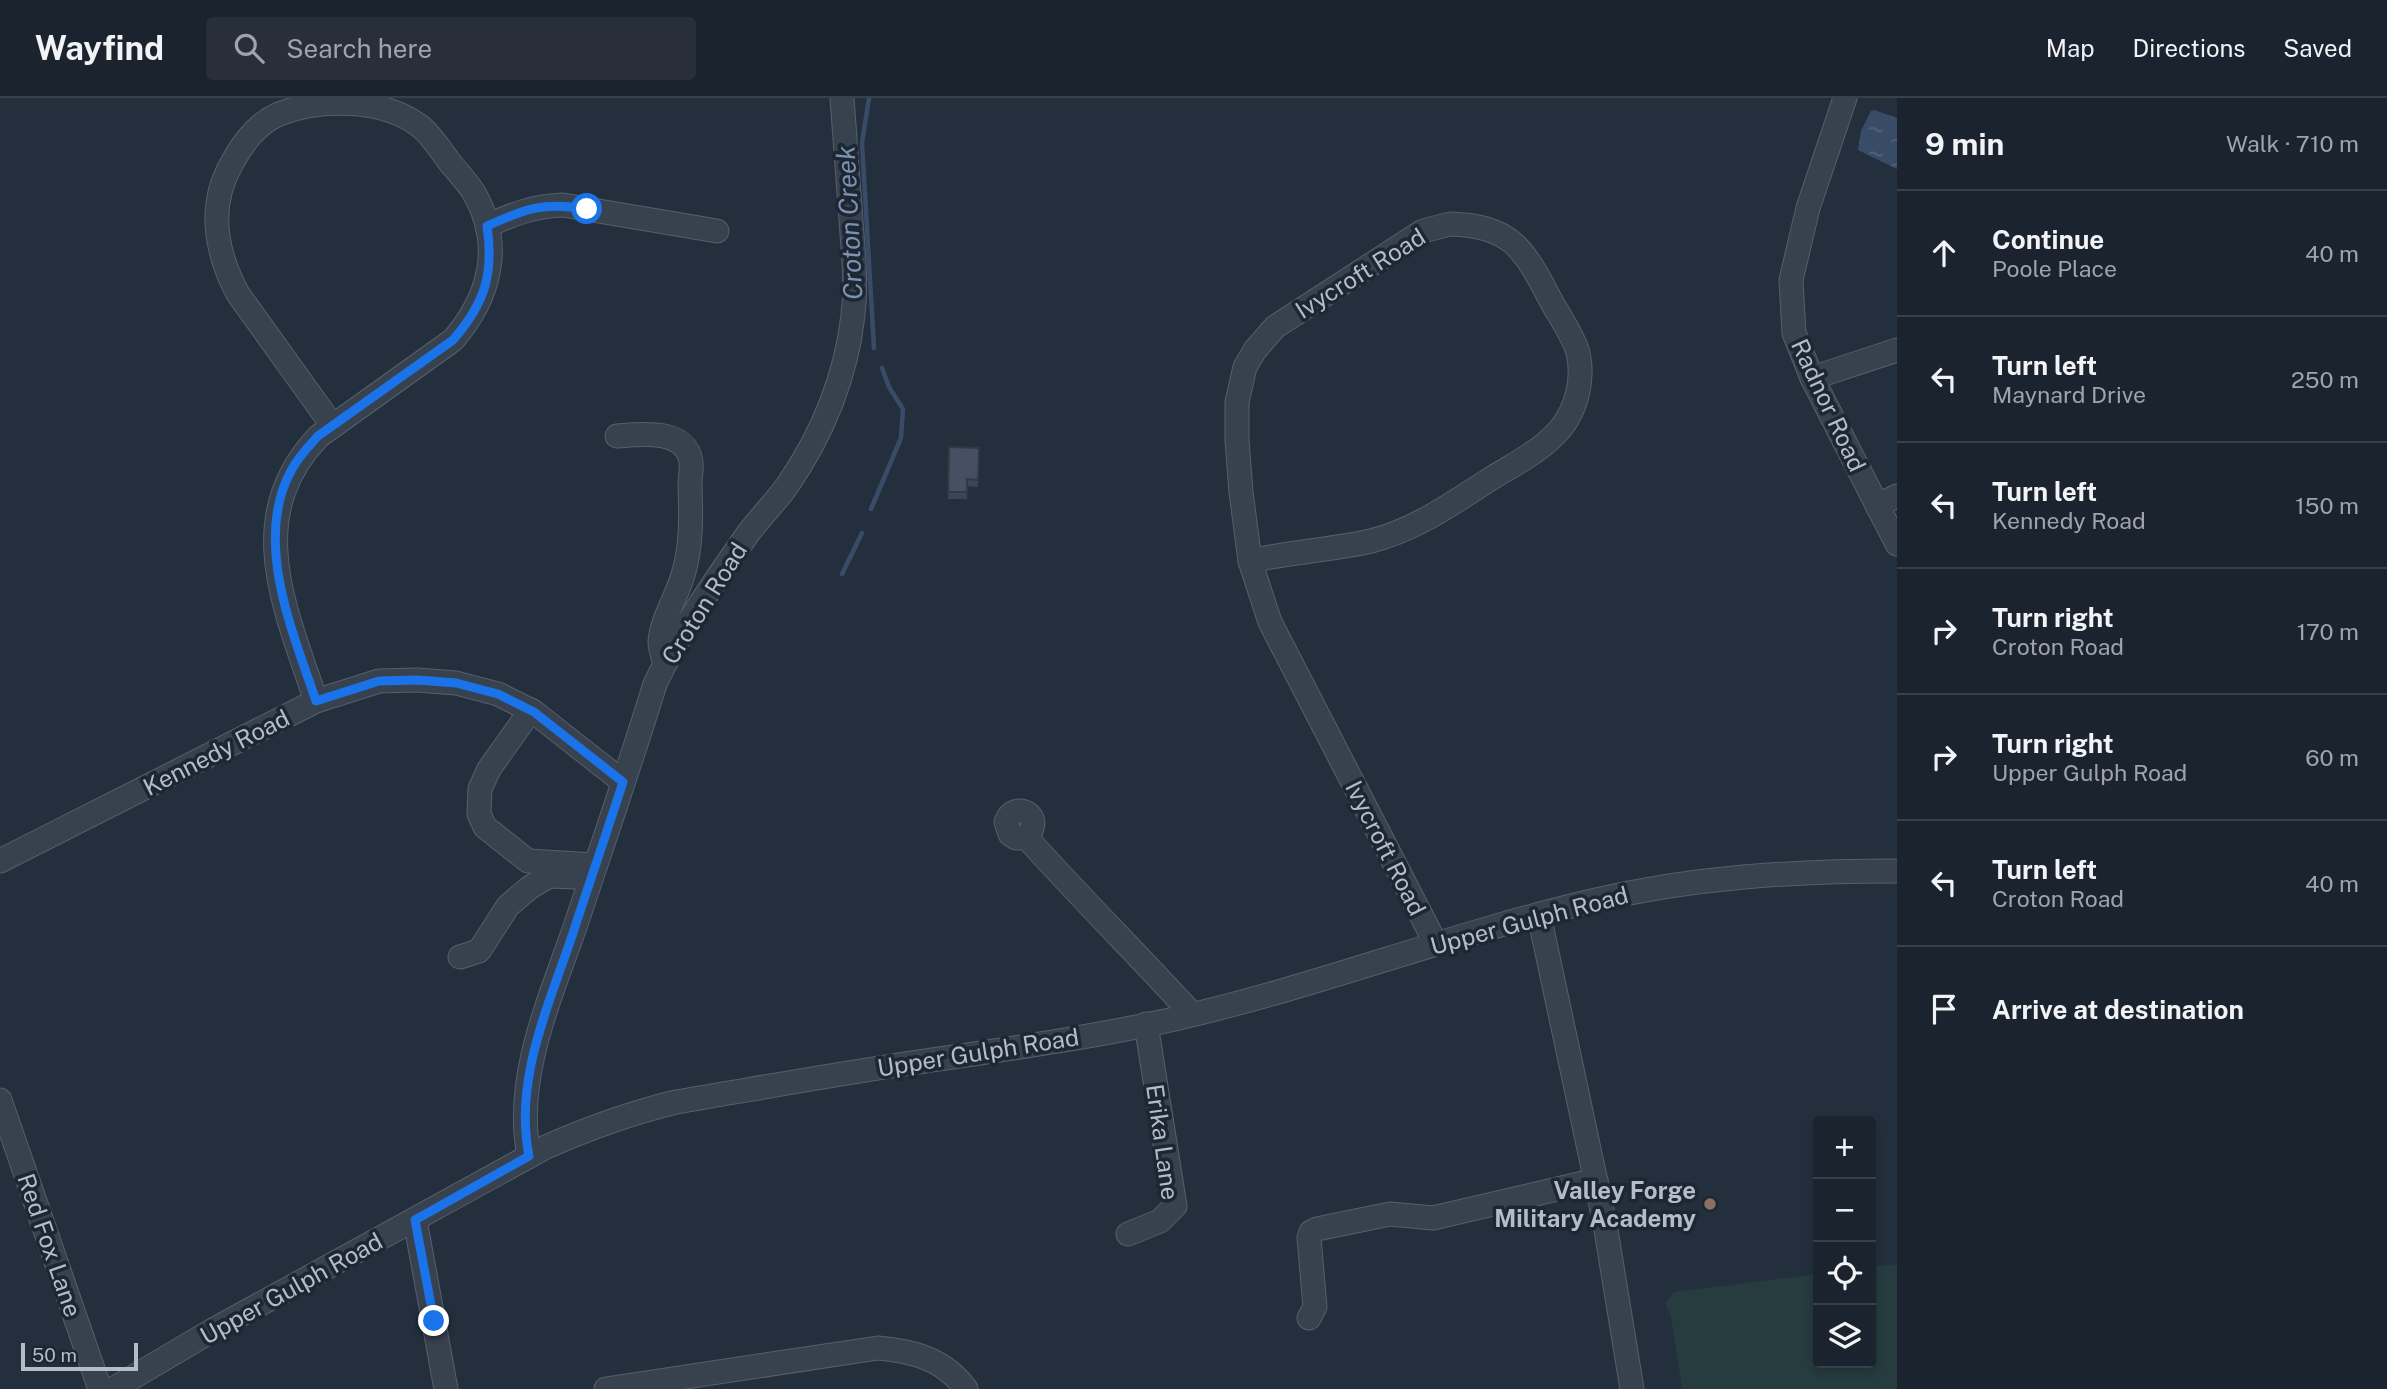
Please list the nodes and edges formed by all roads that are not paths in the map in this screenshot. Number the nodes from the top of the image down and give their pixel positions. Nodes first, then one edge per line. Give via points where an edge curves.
1 (842, 98) edge
2 (1845, 98) edge
3 (487, 226) junction
4 (717, 230) dead end
5 (1897, 351) edge
6 (1812, 378) junction
7 (332, 425) junction
8 (617, 436) dead end
9 (1887, 501) edge
10 (1897, 544) edge
11 (1250, 561) junction
12 (665, 663) junction
13 (316, 701) junction
14 (531, 710) junction
15 (623, 782) junction
16 (1026, 837) dead end
17 (0, 861) edge
18 (1897, 871) edge
19 (593, 872) junction
20 (1539, 915) junction
21 (1436, 944) junction
22 (460, 957) dead end
23 (1192, 1014) junction
24 (1146, 1024) junction
25 (0, 1100) edge
26 (529, 1156) junction
27 (1596, 1181) junction
28 (415, 1220) junction
29 (1128, 1234) dead end
30 (1309, 1318) dead end
31 (100, 1389) edge
32 (113, 1389) edge
33 (446, 1389) edge
34 (606, 1389) edge
35 (966, 1389) edge
36 (1632, 1389) edge

1 - 12 street, Croton Road via 855,277 848,348 839,382 805,457 748,533
2 - 6 street, Radnor Road via 1808,208 1791,280 1794,333
3 - 4 street via 521,211 563,205
3 - 7 street via 486,286 468,323 453,340
3 - 7 street via 473,191 422,128 382,108 357,102 303,106 277,114 248,138 221,186 216,226 219,250 238,294
5 - 6 street
6 - 9 street, Radnor Road
7 - 13 street via 292,469 277,509 275,532 283,600
8 - 12 street via 666,436 683,446 691,460 688,546 684,574 660,642
9 - 10 street, Radnor Road
11 - 11 street, Ivycroft Road via 1237,402 1245,367 1266,335 1427,228 1472,225 1508,239 1530,260 1578,352 1577,394 1562,426 1545,445 1403,530 1372,540
11 - 21 street, Ivycroft Road via 1270,622
12 - 15 street, Croton Road
13 - 14 street, Kennedy Road via 379,681 417,680 467,685
13 - 17 street, Kennedy Road
14 - 15 street, Kennedy Road
14 - 19 street via 489,769 480,789 479,814 485,827 528,862
15 - 19 street, Croton Road
16 - 23 street
18 - 20 street, Upper Gulph Road via 1743,876 1668,886
19 - 22 street via 550,876 529,888 508,906 479,951
19 - 26 street, Croton Road via 538,1037 526,1090
20 - 21 street, Upper Gulph Road
20 - 27 street
21 - 23 street, Upper Gulph Road
23 - 24 street, Upper Gulph Road
24 - 26 street, Upper Gulph Road via 676,1102 596,1125
24 - 29 street, Erika Lane via 1175,1206 1160,1221
25 - 31 street, Red Fox Lane
26 - 28 street, Upper Gulph Road
27 - 30 street via 1433,1218 1390,1214 1311,1232 1315,1307
27 - 36 street
28 - 32 street, Upper Gulph Road
28 - 33 street
34 - 35 street via 878,1348 910,1352 936,1362

